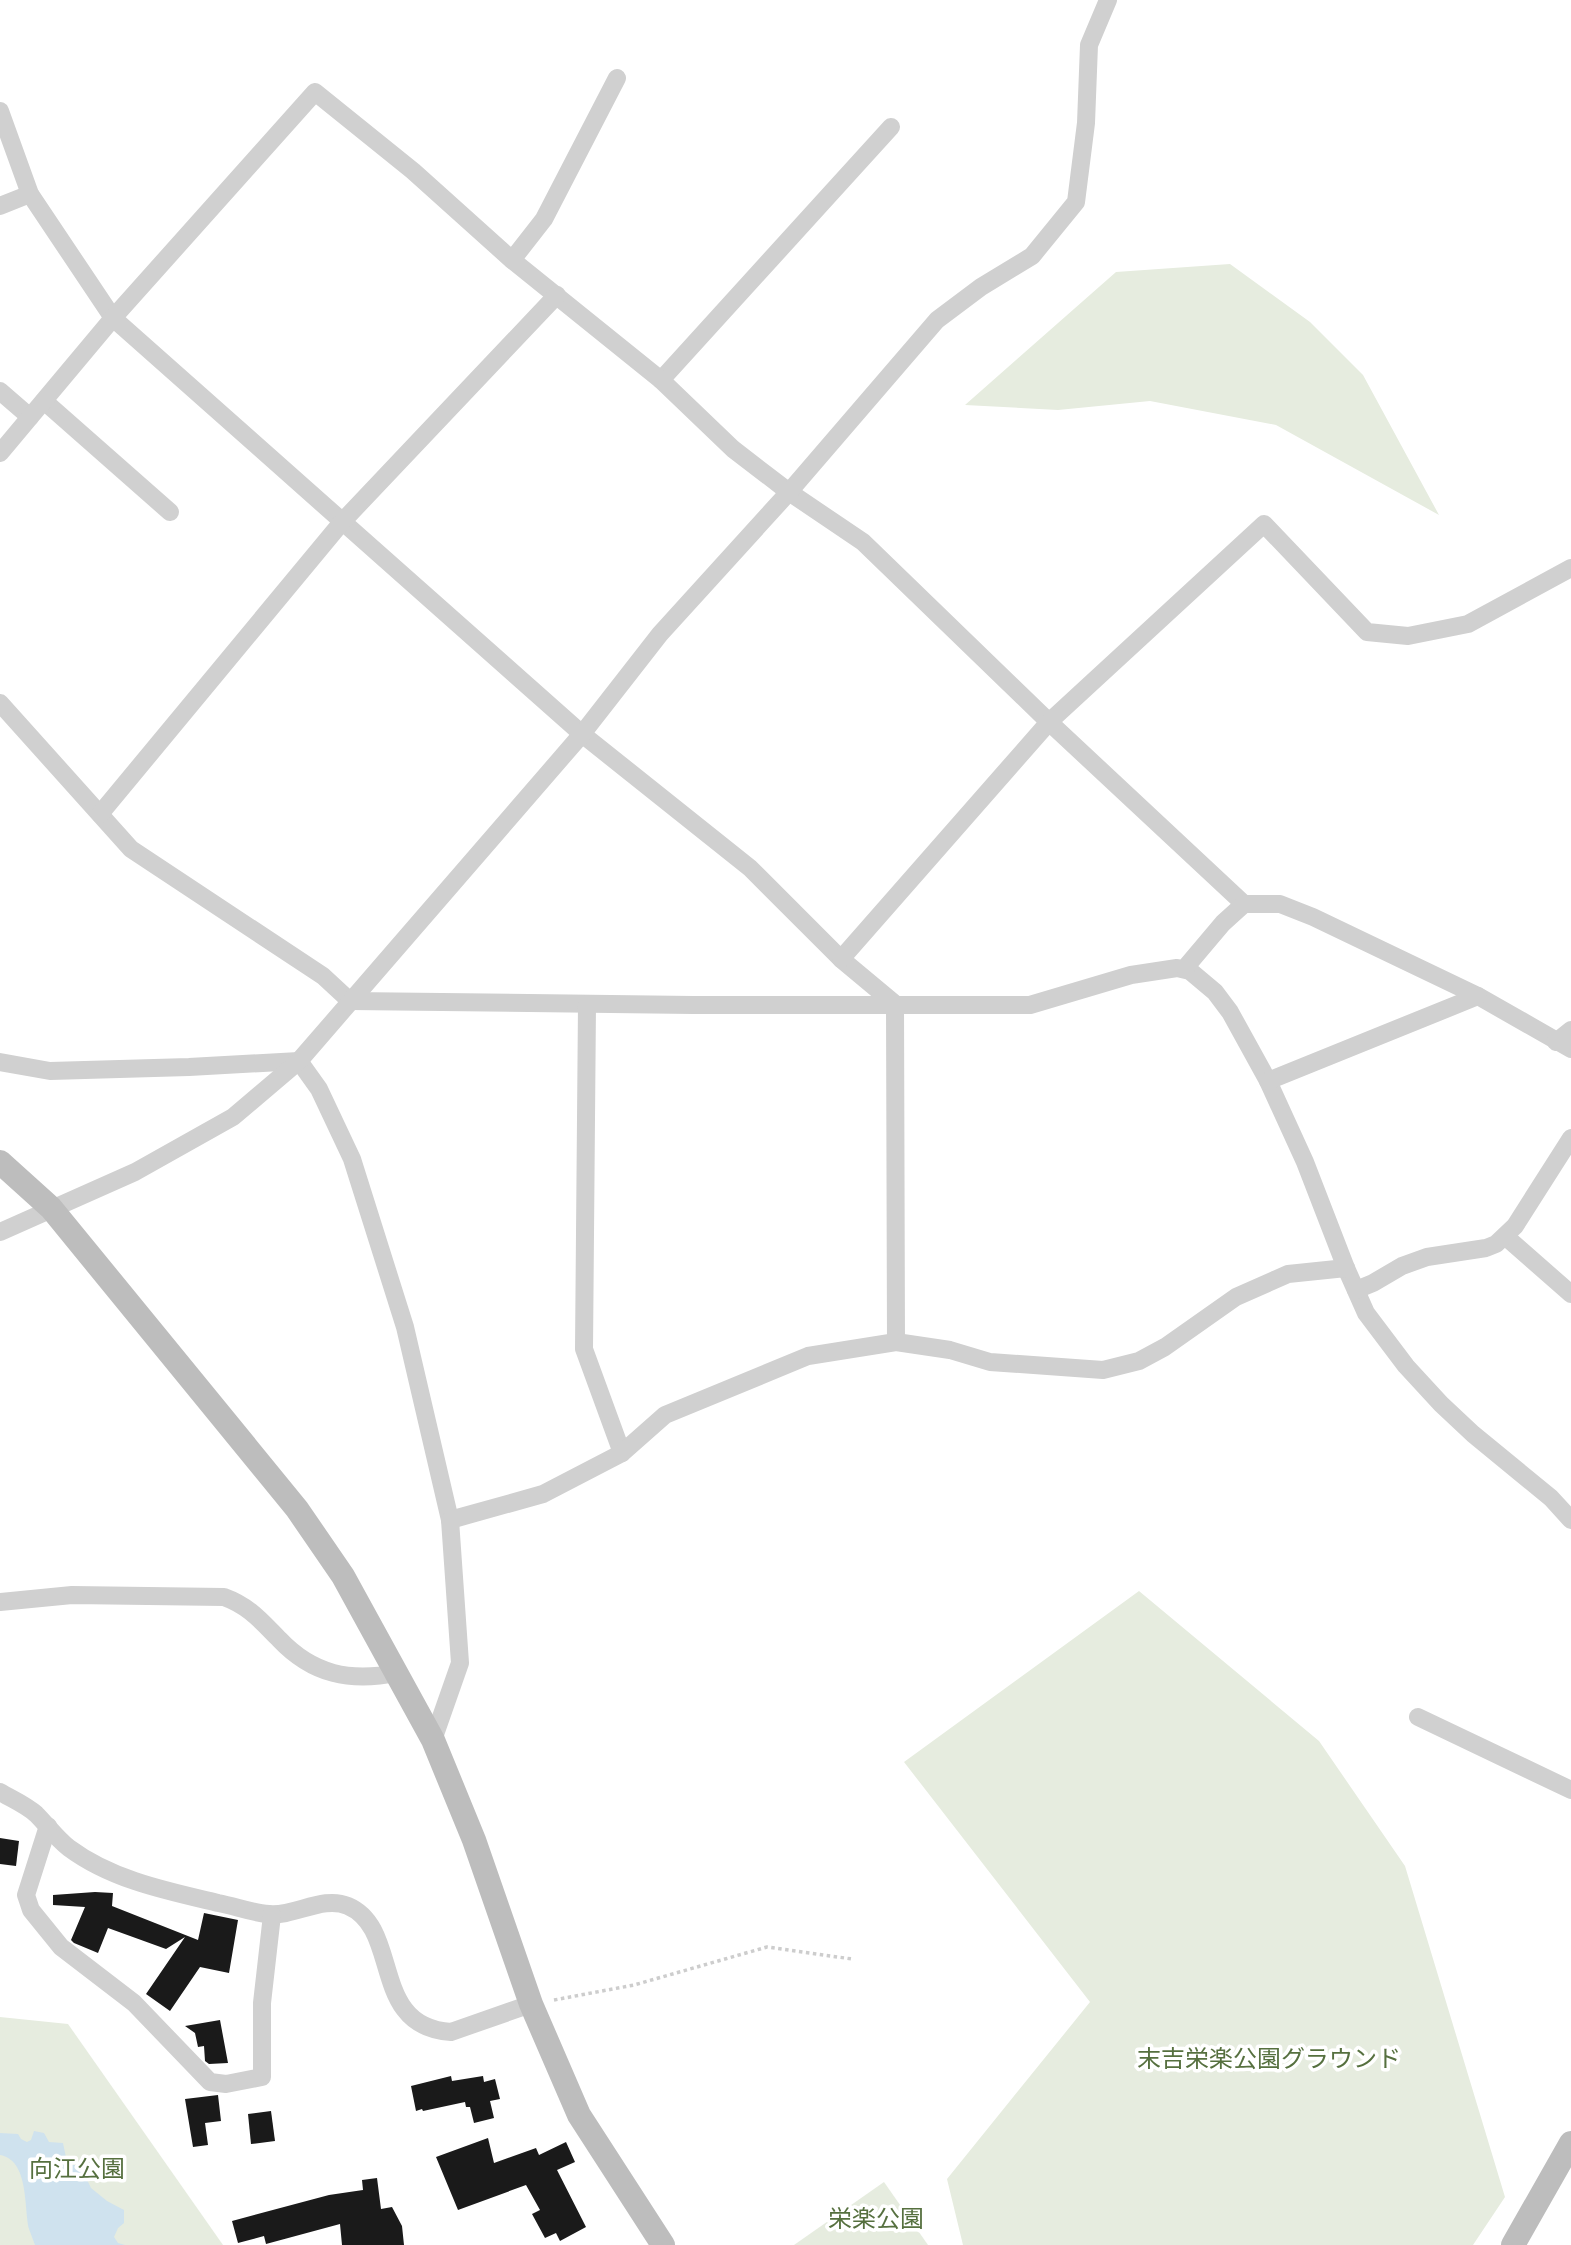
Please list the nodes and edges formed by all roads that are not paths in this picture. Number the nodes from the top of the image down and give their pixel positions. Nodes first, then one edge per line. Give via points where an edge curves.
1 (1108, 0) edge
2 (617, 78) dead end
3 (0, 111) edge
4 (891, 127) dead end
5 (30, 194) junction
6 (0, 206) edge
7 (512, 260) junction
8 (557, 295) junction
9 (113, 318) junction
10 (661, 380) junction
11 (0, 391) edge
12 (44, 401) junction
13 (30, 417) junction
14 (0, 453) edge
15 (789, 492) junction
16 (170, 512) dead end
17 (342, 522) junction
18 (1571, 568) edge
19 (0, 703) edge
20 (1049, 722) junction
21 (582, 734) junction
22 (100, 814) junction
23 (1244, 904) junction
24 (841, 959) junction
25 (1185, 968) junction
26 (1478, 996) junction
27 (350, 1001) junction
28 (587, 1004) junction
29 (895, 1004) junction
30 (1571, 1030) edge
31 (1563, 1045) edge
32 (299, 1061) junction
33 (0, 1062) edge
34 (1268, 1081) junction
35 (1571, 1138) edge
36 (0, 1162) edge
37 (51, 1208) junction
38 (0, 1232) edge
39 (1506, 1237) junction
40 (1346, 1268) junction
41 (1356, 1290) junction
42 (1571, 1294) edge
43 (896, 1342) junction
44 (622, 1453) junction
45 (450, 1520) junction
46 (1571, 1520) edge
47 (0, 1602) edge
48 (397, 1673) junction
49 (1418, 1717) dead end
50 (433, 1740) junction
51 (1571, 1790) edge
52 (0, 1791) edge
53 (48, 1826) junction
54 (272, 1915) junction
55 (531, 2004) junction
56 (1571, 2143) edge
57 (663, 2245) edge
58 (1513, 2245) edge

1 - 15 street via 1089,45 1076,202 1032,256 937,320
2 - 7 street via 544,219
3 - 5 street
4 - 10 street
5 - 6 street
5 - 9 street
7 - 8 street
7 - 9 street via 315,92
8 - 10 street
8 - 17 street
9 - 12 street
9 - 17 street
10 - 15 street via 733,449
11 - 13 street
12 - 13 street
12 - 16 street
13 - 14 street
15 - 20 street via 863,542
15 - 21 street via 660,634
17 - 21 street
17 - 22 street
18 - 20 street via 1468,624 1408,636 1367,632 1264,524
19 - 22 street
20 - 23 street
20 - 24 street
21 - 24 street via 750,868
21 - 27 street
22 - 27 street via 131,849 323,976
23 - 25 street
23 - 26 street via 1280,904
24 - 29 street
25 - 29 street via 1131,975 1030,1006
25 - 34 street via 1215,992 1230,1012
26 - 31 street
26 - 34 street
27 - 28 street
27 - 32 street
28 - 29 street
28 - 44 street via 584,1349
29 - 43 street
30 - 31 street
32 - 33 street via 50,1071
32 - 37 street via 233,1117 135,1172
32 - 45 street via 319,1088 352,1159 405,1327
34 - 40 street
35 - 39 street
36 - 37 street
37 - 38 street
37 - 48 street via 297,1509 343,1576
39 - 41 street via 1486,1248 1427,1257
39 - 42 street
40 - 41 street
40 - 43 street via 1288,1273 1236,1297 1139,1361 1103,1370 990,1362
41 - 46 street via 1384,1339 1441,1404
43 - 44 street via 808,1356 665,1415
44 - 45 street via 543,1494
45 - 50 street via 460,1663
47 - 48 street via 72,1595 224,1597 254,1612 293,1653 335,1675 369,1678
48 - 50 street
49 - 51 street
50 - 55 street via 474,1840
52 - 53 street
53 - 54 street via 67,1847 89,1861 142,1884
53 - 54 street via 26,1895 31,1910 61,1947 134,2003 210,2082 226,2084 262,2077 262,2003
54 - 55 street via 328,1903 347,1906 372,1927 395,1993 410,2017 438,2031 451,2032
55 - 57 street via 579,2116
56 - 58 street

